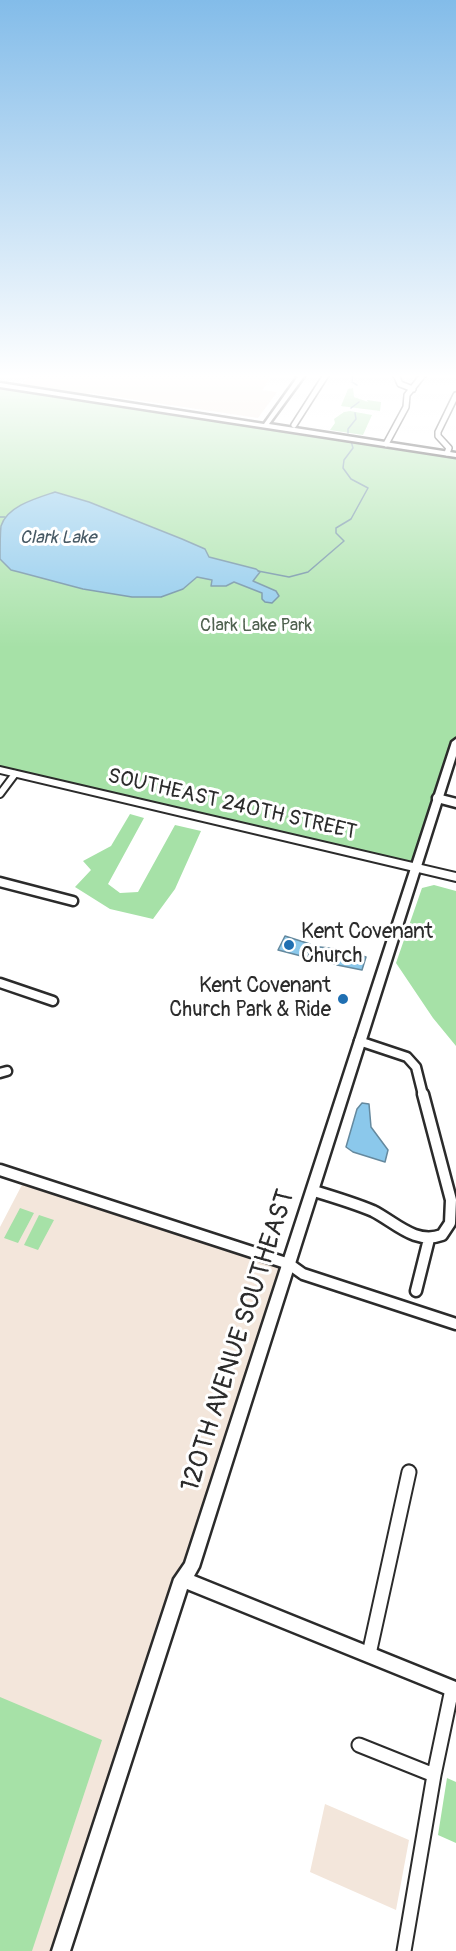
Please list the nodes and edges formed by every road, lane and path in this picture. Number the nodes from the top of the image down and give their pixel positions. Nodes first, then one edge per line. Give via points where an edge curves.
1 (456, 742) edge
2 (0, 770) edge
3 (15, 774) junction
4 (0, 794) edge
5 (437, 798) junction
6 (456, 803) edge
7 (415, 867) junction
8 (456, 877) edge
9 (0, 882) edge
10 (73, 901) dead end
11 (0, 983) edge
12 (52, 1001) dead end
13 (359, 1041) junction
14 (0, 1170) edge
15 (314, 1191) junction
16 (429, 1239) junction
17 (289, 1264) junction
18 (416, 1291) dead end
19 (456, 1324) edge
20 (409, 1471) dead end
21 (182, 1580) junction
22 (369, 1654) junction
23 (454, 1689) edge
24 (359, 1745) dead end
25 (434, 1775) junction
26 (61, 1951) edge
27 (404, 1951) edge

1 - 5 street, 120TH AVENUE SOUTHEAST
2 - 3 main road, SOUTHEAST 240TH STREET
3 - 4 street
3 - 7 main road, SOUTHEAST 240TH STREET
5 - 6 street
5 - 7 street, 120TH AVENUE SOUTHEAST
7 - 8 main road, SOUTHEAST 240TH STREET
7 - 13 street, 120TH AVENUE SOUTHEAST
9 - 10 street
11 - 12 street
13 - 15 street, 120TH AVENUE SOUTHEAST
13 - 16 street via 407,1057 416,1067 452,1208 447,1233
14 - 17 street
15 - 16 street via 373,1211 404,1230
15 - 17 street, 120TH AVENUE SOUTHEAST
16 - 18 street
17 - 19 street via 303,1274
17 - 21 street, 120TH AVENUE SOUTHEAST via 191,1567
20 - 22 street
21 - 22 street
21 - 26 street, 120TH AVENUE SOUTHEAST
22 - 23 street
23 - 25 street
24 - 25 street
25 - 27 street

